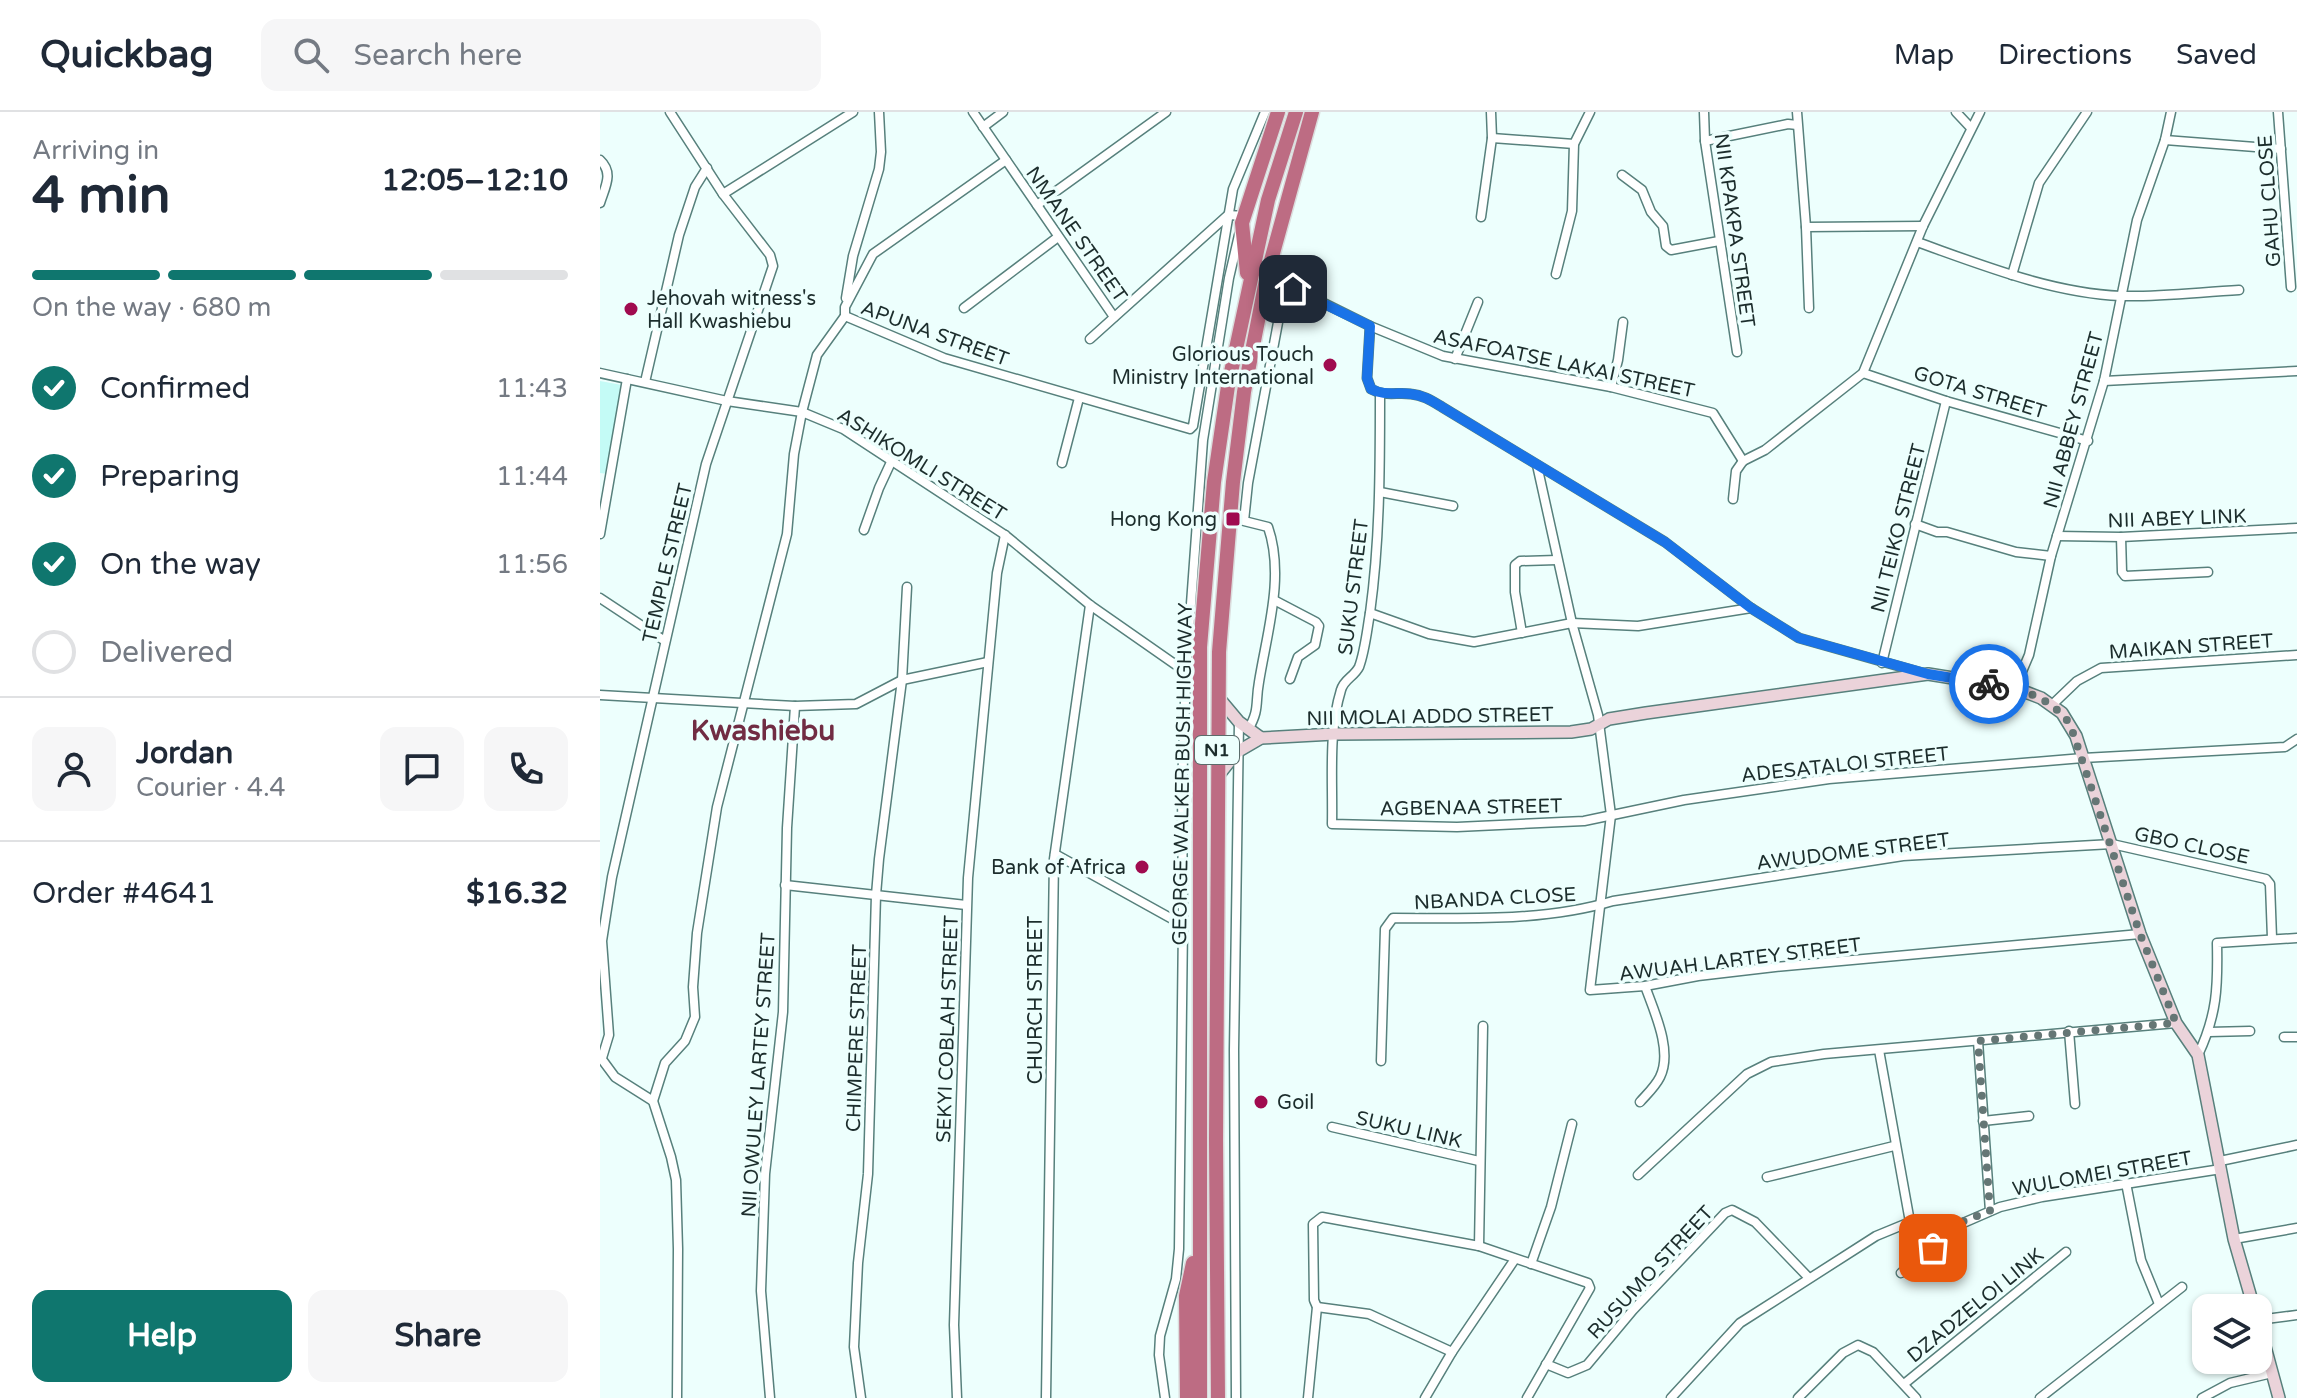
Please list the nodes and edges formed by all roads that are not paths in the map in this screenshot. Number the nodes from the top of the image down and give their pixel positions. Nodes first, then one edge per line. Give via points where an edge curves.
1 (853, 112) edge
2 (879, 112) edge
3 (973, 112) edge
4 (1003, 112) edge
5 (1166, 112) edge
6 (1265, 112) edge
7 (1278, 112) edge
8 (1296, 112) edge
9 (1312, 112) edge
10 (1491, 112) edge
11 (1590, 112) edge
12 (1704, 112) edge
13 (1797, 112) edge
14 (1956, 112) edge
15 (1980, 112) edge
16 (2087, 112) edge
17 (2171, 112) edge
18 (2278, 112) edge
19 (675, 113) edge
20 (1794, 124) junction
21 (983, 127) junction
22 (1971, 128) junction
23 (1492, 138) junction
24 (2165, 140) junction
25 (1705, 141) junction
26 (1574, 144) junction
27 (2281, 149) junction
28 (600, 160) edge
29 (1006, 160) junction
30 (707, 168) junction
31 (1622, 175) dead end
32 (723, 194) junction
33 (600, 203) edge
34 (1037, 205) junction
35 (1228, 215) junction
36 (1481, 217) dead end
37 (1243, 219) junction
38 (1923, 226) junction
39 (1806, 227) junction
40 (1058, 237) junction
41 (1719, 241) junction
42 (1917, 242) junction
43 (1556, 274) dead end
44 (1267, 275) junction
45 (2012, 275) junction
46 (1248, 285) junction
47 (1285, 285) junction
48 (2291, 287) dead end
49 (2239, 290) dead end
50 (2121, 296) junction
51 (1478, 302) dead end
52 (964, 308) dead end
53 (1809, 308) dead end
54 (845, 312) junction
55 (1114, 317) junction
56 (1623, 322) dead end
57 (1370, 326) junction
58 (1090, 339) dead end
59 (1737, 352) dead end
60 (1455, 359) junction
61 (2297, 371) edge
62 (600, 373) edge
63 (1863, 373) junction
64 (627, 379) junction
65 (2104, 381) junction
66 (645, 382) junction
67 (1611, 387) junction
68 (1380, 394) junction
69 (1079, 398) junction
70 (727, 401) junction
71 (1946, 401) junction
72 (802, 412) junction
73 (2088, 441) junction
74 (892, 460) junction
75 (1743, 461) junction
76 (1062, 463) dead end
77 (1537, 465) junction
78 (1380, 492) junction
79 (1733, 499) dead end
80 (1453, 506) dead end
81 (1915, 524) junction
82 (2297, 528) edge
83 (864, 530) dead end
84 (600, 534) edge
85 (1005, 535) junction
86 (2057, 536) junction
87 (2121, 537) junction
88 (2051, 556) junction
89 (1557, 560) junction
90 (2208, 572) dead end
91 (907, 587) dead end
92 (600, 598) edge
93 (1274, 600) junction
94 (1090, 605) junction
95 (1751, 608) junction
96 (1370, 613) junction
97 (1572, 623) junction
98 (1522, 633) junction
99 (665, 641) junction
100 (2297, 655) edge
101 (988, 662) junction
102 (1882, 663) junction
103 (1186, 672) junction
104 (1928, 674) junction
105 (1290, 679) dead end
106 (902, 680) junction
107 (2015, 688) junction
108 (600, 695) edge
109 (1217, 695) junction
110 (651, 697) junction
111 (743, 702) junction
112 (2053, 704) junction
113 (795, 706) junction
114 (1243, 726) junction
115 (1600, 726) junction
116 (1334, 734) junction
117 (1261, 738) junction
118 (2297, 739) edge
119 (1237, 752) junction
120 (2083, 758) junction
121 (1218, 776) junction
122 (1611, 815) junction
123 (1332, 824) joint
124 (2112, 844) junction
125 (1055, 854) junction
126 (785, 885) junction
127 (876, 895) junction
128 (966, 905) junction
129 (1600, 905) junction
130 (1183, 925) junction
131 (2140, 934) junction
132 (2272, 938) junction
133 (2297, 938) edge
134 (1645, 986) junction
135 (2176, 1023) junction
136 (1483, 1026) dead end
137 (2069, 1031) junction
138 (2250, 1031) dead end
139 (2209, 1032) junction
140 (2284, 1037) dead end
141 (2297, 1037) edge
142 (1978, 1041) junction
143 (1879, 1050) junction
144 (2198, 1055) junction
145 (601, 1058) edge
146 (1381, 1061) dead end
147 (653, 1101) junction
148 (1640, 1102) dead end
149 (2075, 1104) dead end
150 (2029, 1116) dead end
151 (1983, 1121) junction
152 (1572, 1124) dead end
153 (1332, 1127) dead end
154 (2297, 1145) edge
155 (1894, 1146) junction
156 (1479, 1161) junction
157 (2220, 1165) junction
158 (1638, 1175) dead end
159 (1767, 1177) dead end
160 (2126, 1183) junction
161 (1990, 1211) junction
162 (1910, 1222) junction
163 (2297, 1228) edge
164 (1944, 1229) junction
165 (1199, 1232) junction
166 (2234, 1239) junction
167 (1479, 1246) junction
168 (2066, 1252) dead end
169 (1515, 1259) junction
170 (1531, 1264) junction
171 (1901, 1273) dead end
172 (1808, 1277) junction
173 (2182, 1287) dead end
174 (2250, 1294) edge
175 (2159, 1304) junction
176 (1317, 1307) junction
177 (2297, 1315) edge
178 (2272, 1319) edge
179 (1452, 1352) junction
180 (1546, 1364) junction
181 (2272, 1373) edge
182 (2268, 1374) edge
183 (1904, 1384) junction
184 (677, 1398) edge
185 (770, 1398) edge
186 (861, 1398) edge
187 (957, 1398) edge
188 (1046, 1398) edge
189 (1165, 1398) edge
190 (1187, 1398) edge
191 (1200, 1398) edge
192 (1218, 1398) edge
193 (1236, 1398) edge
194 (1308, 1398) edge
195 (1425, 1398) edge
196 (1527, 1398) edge
197 (1673, 1398) edge
198 (1798, 1398) edge
199 (1916, 1398) edge
200 (2040, 1398) edge
201 (2202, 1398) edge
202 (2279, 1398) edge

1 - 32 street
2 - 54 street via 879,169 853,256
3 - 21 street, NMANE STREET
4 - 21 street
5 - 34 street
6 - 35 street via 1239,171
7 - 37 highway
8 - 46 highway, GEORGE WALKER BUSH HIGHWAY / N1
9 - 44 highway, GEORGE WALKER BUSH HIGHWAY / N1
10 - 23 street
11 - 26 street
12 - 25 street, NII KPAKPA STREET
13 - 20 street
14 - 22 street
15 - 22 street
16 - 45 street via 2039,183
17 - 24 street, NII ABBEY STREET
18 - 27 street, GAHU CLOSE
19 - 30 street, TEMPLE STREET
20 - 25 street
20 - 39 street
21 - 29 street, NMANE STREET
22 - 38 street
23 - 26 street
23 - 36 street
24 - 27 street
24 - 50 street, NII ABBEY STREET via 2137,220
25 - 41 street, NII KPAKPA STREET
26 - 43 street via 1572,211
27 - 48 street, GAHU CLOSE
28 - 33 street via 609,175
29 - 34 street, NMANE STREET
29 - 54 street, APUNA STREET via 873,254
30 - 32 street, TEMPLE STREET
30 - 66 street via 679,235
31 - 41 street via 1642,190 1671,250
32 - 70 street, TEMPLE STREET via 773,266
34 - 40 street, NMANE STREET
35 - 37 street
35 - 55 street, NMANE STREET
35 - 69 street, APUNA STREET via 1192,428
37 - 46 highway
37 - 103 street via 1203,440
38 - 39 street
38 - 42 street
39 - 53 street
40 - 52 street
40 - 55 street, NMANE STREET
41 - 59 street, NII KPAKPA STREET
42 - 45 street
42 - 63 street
44 - 47 street, ASAFOATSE LAKAI STREET
44 - 109 highway, GEORGE WALKER BUSH HIGHWAY / N1 via 1233,482
45 - 50 street
46 - 165 highway, GEORGE WALKER BUSH HIGHWAY / N1 via 1214,482 1200,647
47 - 57 street, ASAFOATSE LAKAI STREET
47 - 93 street via 1244,521 1268,527 1276,553
49 - 50 street
50 - 65 street, NII ABBEY STREET
51 - 60 street
54 - 69 street, APUNA STREET via 944,358
54 - 72 street via 817,355
55 - 58 street
56 - 67 street
57 - 60 street, ASAFOATSE LAKAI STREET
57 - 68 street, SUKU STREET via 1367,378
60 - 67 street, ASAFOATSE LAKAI STREET
61 - 65 street
62 - 64 street, ASHIKOMLI STREET
63 - 71 street, GOTA STREET
63 - 75 street
64 - 66 street, ASHIKOMLI STREET
64 - 84 street
65 - 73 street, NII ABBEY STREET
66 - 70 street, ASHIKOMLI STREET
67 - 75 street, ASAFOATSE LAKAI STREET via 1713,413
68 - 77 street via 1423,396
68 - 78 street, SUKU STREET
69 - 76 street
70 - 72 street, ASHIKOMLI STREET
70 - 99 street, TEMPLE STREET via 706,464
71 - 73 street, GOTA STREET
71 - 81 street, NII TEIKO STREET
72 - 74 street, ASHIKOMLI STREET via 843,429
72 - 111 street via 787,534
73 - 86 street, NII ABBEY STREET
74 - 83 street
74 - 85 street, ASHIKOMLI STREET
75 - 79 street via 1736,471
77 - 89 street, AWUAH LARTEY STREET
77 - 95 street via 1665,542
78 - 80 street
78 - 96 street, SUKU STREET
81 - 88 street via 2002,549
81 - 102 street, NII TEIKO STREET
82 - 87 street, NII ABEY LINK
85 - 94 street, ASHIKOMLI STREET
85 - 101 street, SEKYI COBLAH STREET
86 - 87 street, NII ABEY LINK
86 - 88 street, NII ABBEY STREET
87 - 90 street via 2125,576
88 - 107 street, NII ABBEY STREET via 2029,655
89 - 97 street, AWUAH LARTEY STREET
89 - 98 street via 1515,565
91 - 106 street, CHIMPERE STREET
92 - 99 street
93 - 105 street via 1319,626 1315,645 1298,657
93 - 114 street via 1257,712
94 - 103 street, ASHIKOMLI STREET
94 - 125 street, CHURCH STREET
95 - 97 street via 1638,626
95 - 102 street via 1799,638
96 - 98 street via 1461,641
96 - 116 street, SUKU STREET via 1359,665 1341,690
97 - 98 street
97 - 115 street, AWUAH LARTEY STREET
99 - 110 street, TEMPLE STREET
100 - 112 street, MAIKAN STREET via 2101,668
101 - 106 street
101 - 128 street, SEKYI COBLAH STREET
102 - 104 street
103 - 130 street
104 - 107 street, NII MOLAI ADDO STREET
104 - 115 street, NII MOLAI ADDO STREET via 1646,713 1609,719
106 - 113 street via 856,704
106 - 127 street, CHIMPERE STREET
107 - 112 street, NII MOLAI ADDO STREET
108 - 110 street
109 - 114 street
109 - 121 highway, GEORGE WALKER BUSH HIGHWAY / N1
110 - 111 street
110 - 145 street, TEMPLE STREET via 602,941 609,1035
111 - 113 street
111 - 147 street via 717,807 697,933 695,1017 685,1041 665,1063
112 - 120 street via 2070,724
113 - 126 street, NII OWULEY LARTEY STREET
114 - 117 street
114 - 119 street
115 - 116 street, NII MOLAI ADDO STREET via 1512,734
115 - 122 street, AWUAH LARTEY STREET
116 - 117 street, NII MOLAI ADDO STREET
116 - 123 street, SUKU STREET
117 - 119 street, NII MOLAI ADDO STREET
118 - 120 street, ADESATALOI STREET via 2285,747
119 - 121 street, NII MOLAI ADDO STREET
119 - 193 street
120 - 122 street, ADESATALOI STREET via 1829,779
120 - 124 street
121 - 192 highway, GEORGE WALKER BUSH HIGHWAY / N1
122 - 123 street, AGBENAA STREET via 1457,827
122 - 129 street, AWUAH LARTEY STREET
124 - 129 street, AWUDOME STREET via 1903,856
124 - 131 street
124 - 132 street, GBO CLOSE via 2266,879
125 - 130 street
125 - 188 street, CHURCH STREET
126 - 127 street
126 - 185 street, NII OWULEY LARTEY STREET via 783,1012 765,1174 761,1291
127 - 128 street
127 - 186 street, CHIMPERE STREET via 868,1174 854,1347
128 - 187 street, SEKYI COBLAH STREET via 954,1325
129 - 134 street, AWUAH LARTEY STREET via 1590,990
129 - 146 street, NBANDA CLOSE via 1491,917 1393,918 1385,929
130 - 189 street via 1179,1249 1159,1345
131 - 134 street, AWUAH LARTEY STREET via 1744,971
131 - 135 street
132 - 133 street
132 - 139 street via 2217,943 2217,996
134 - 148 street via 1657,1018 1663,1068
135 - 137 street
135 - 144 street
136 - 156 street
137 - 142 street
137 - 149 street
138 - 139 street
139 - 144 street
140 - 141 street
142 - 143 street
142 - 151 street
143 - 155 street
143 - 158 street via 1758,1067
144 - 157 street
145 - 147 street via 615,1077
147 - 184 street via 676,1180
150 - 151 street
151 - 161 street
152 - 170 street
153 - 156 street, SUKU LINK
154 - 157 street, WULOMEI STREET
155 - 159 street
155 - 162 street
156 - 167 street
157 - 160 street, WULOMEI STREET
157 - 166 street
160 - 161 street, WULOMEI STREET
160 - 175 street via 2141,1260
161 - 164 street, WULOMEI STREET
162 - 164 street
162 - 172 street
163 - 166 street
164 - 171 street via 1933,1248
165 - 190 highway via 1186,1296
165 - 191 highway, GEORGE WALKER BUSH HIGHWAY / N1
166 - 174 street
167 - 169 street
167 - 176 street via 1318,1218 1313,1224
168 - 183 street, DZADZELOI LINK
169 - 170 street
169 - 179 street
170 - 180 street via 1590,1285
172 - 180 street, RUSUMO STREET via 1755,1222 1732,1210 1587,1365 1568,1373
172 - 197 street via 1740,1323
173 - 175 street
175 - 200 street
176 - 179 street via 1369,1314
176 - 194 street
177 - 178 street
179 - 195 street
180 - 196 street
181 - 202 street
182 - 201 street via 2230,1383
183 - 198 street via 1868,1348 1858,1345
183 - 199 street

